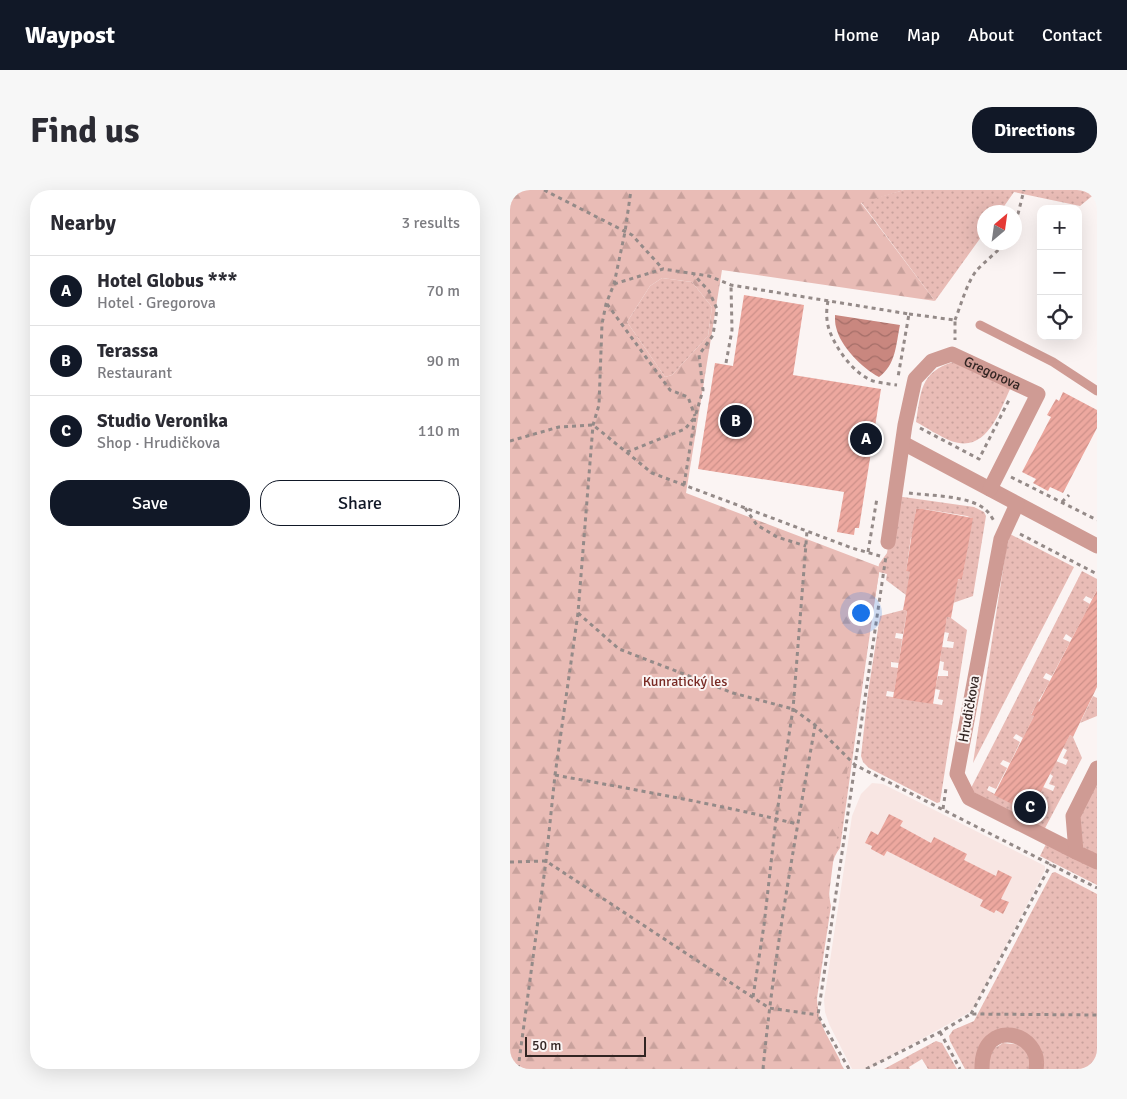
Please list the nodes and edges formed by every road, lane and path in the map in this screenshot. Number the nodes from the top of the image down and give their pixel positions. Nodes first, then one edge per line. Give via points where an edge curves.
1 (544, 190) edge
2 (631, 190) edge
3 (1024, 190) edge
4 (1020, 205) edge
5 (624, 232) junction
6 (999, 250) edge
7 (663, 269) junction
8 (693, 274) junction
9 (614, 284) junction
10 (731, 285) junction
11 (828, 301) junction
12 (606, 304) junction
13 (909, 314) junction
14 (955, 320) junction
15 (980, 325) dead end
16 (955, 342) dead end
17 (726, 363) dead end
18 (897, 385) junction
19 (1013, 390) dead end
20 (1097, 391) edge
21 (895, 394) dead end
22 (695, 417) junction
23 (593, 425) junction
24 (920, 428) dead end
25 (510, 441) edge
26 (903, 443) junction
27 (627, 452) junction
28 (1009, 475) dead end
29 (684, 485) junction
30 (990, 489) junction
31 (1069, 495) dead end
32 (1062, 502) junction
33 (1017, 504) junction
34 (745, 508) junction
35 (1097, 520) edge
36 (807, 531) junction
37 (806, 546) junction
38 (1097, 546) edge
39 (887, 550) joint
40 (868, 552) dead end
41 (578, 613) junction
42 (793, 709) junction
43 (815, 725) junction
44 (855, 765) junction
45 (1097, 768) edge
46 (555, 775) junction
47 (776, 819) junction
48 (797, 824) junction
49 (1076, 852) junction
50 (546, 861) junction
51 (510, 862) edge
52 (1097, 862) edge
53 (1051, 864) junction
54 (1097, 888) edge
55 (753, 997) junction
56 (769, 1008) junction
57 (818, 1014) junction
58 (971, 1014) junction
59 (1097, 1015) edge
60 (940, 1032) junction
61 (1097, 1064) edge
62 (518, 1069) edge
63 (763, 1069) edge
64 (849, 1069) edge
65 (866, 1069) edge
66 (960, 1069) edge
67 (982, 1069) edge
68 (1036, 1069) edge
69 (1087, 1069) edge

1 - 5 path
2 - 5 path
3 - 4 path
5 - 7 path via 632,235
5 - 9 path
6 - 14 path via 977,270
7 - 8 path
7 - 9 path
8 - 10 path
8 - 22 path via 709,291 717,309 713,335 700,355 703,390
9 - 12 path
10 - 11 path
10 - 17 path via 732,330
11 - 13 path
11 - 18 path via 829,331 842,354 857,371 872,380
12 - 22 path via 670,390 688,397
12 - 23 path via 602,324 599,405
13 - 14 path
13 - 18 path
14 - 16 path
15 - 20 lane via 1053,362
18 - 21 path
19 - 24 path via 979,459
22 - 27 path via 685,429
22 - 29 path
23 - 25 path via 559,427
23 - 27 path
23 - 41 path
26 - 30 street
26 - 30 street, Gregorova via 915,379 932,361 952,354 1038,394
26 - 39 street, Gregorova
27 - 29 path via 652,473
28 - 32 path
29 - 34 path
30 - 33 street
31 - 32 path
32 - 35 path
33 - 38 street
33 - 49 street, Hrudičkova via 1000,539 957,774 969,798
34 - 36 path
34 - 37 path via 757,525 777,537
36 - 37 path
36 - 40 path
37 - 42 path
39 - 44 path
41 - 42 path via 619,649 733,693
41 - 46 path
42 - 43 path
42 - 47 path
43 - 44 path
43 - 48 path
44 - 53 path
44 - 57 path
45 - 49 street via 1072,816
46 - 47 path
46 - 50 path
47 - 48 path
47 - 55 path
48 - 56 path
49 - 52 street, Hrudičkova
50 - 51 path
50 - 55 path
50 - 62 path
53 - 54 path
53 - 58 path
55 - 56 path
56 - 57 path
56 - 63 path
57 - 64 path
58 - 59 path
58 - 60 path
60 - 65 path
60 - 66 path
61 - 69 path
67 - 68 street via 987,1045 996,1037 1010,1036 1023,1039 1033,1048 1038,1061

